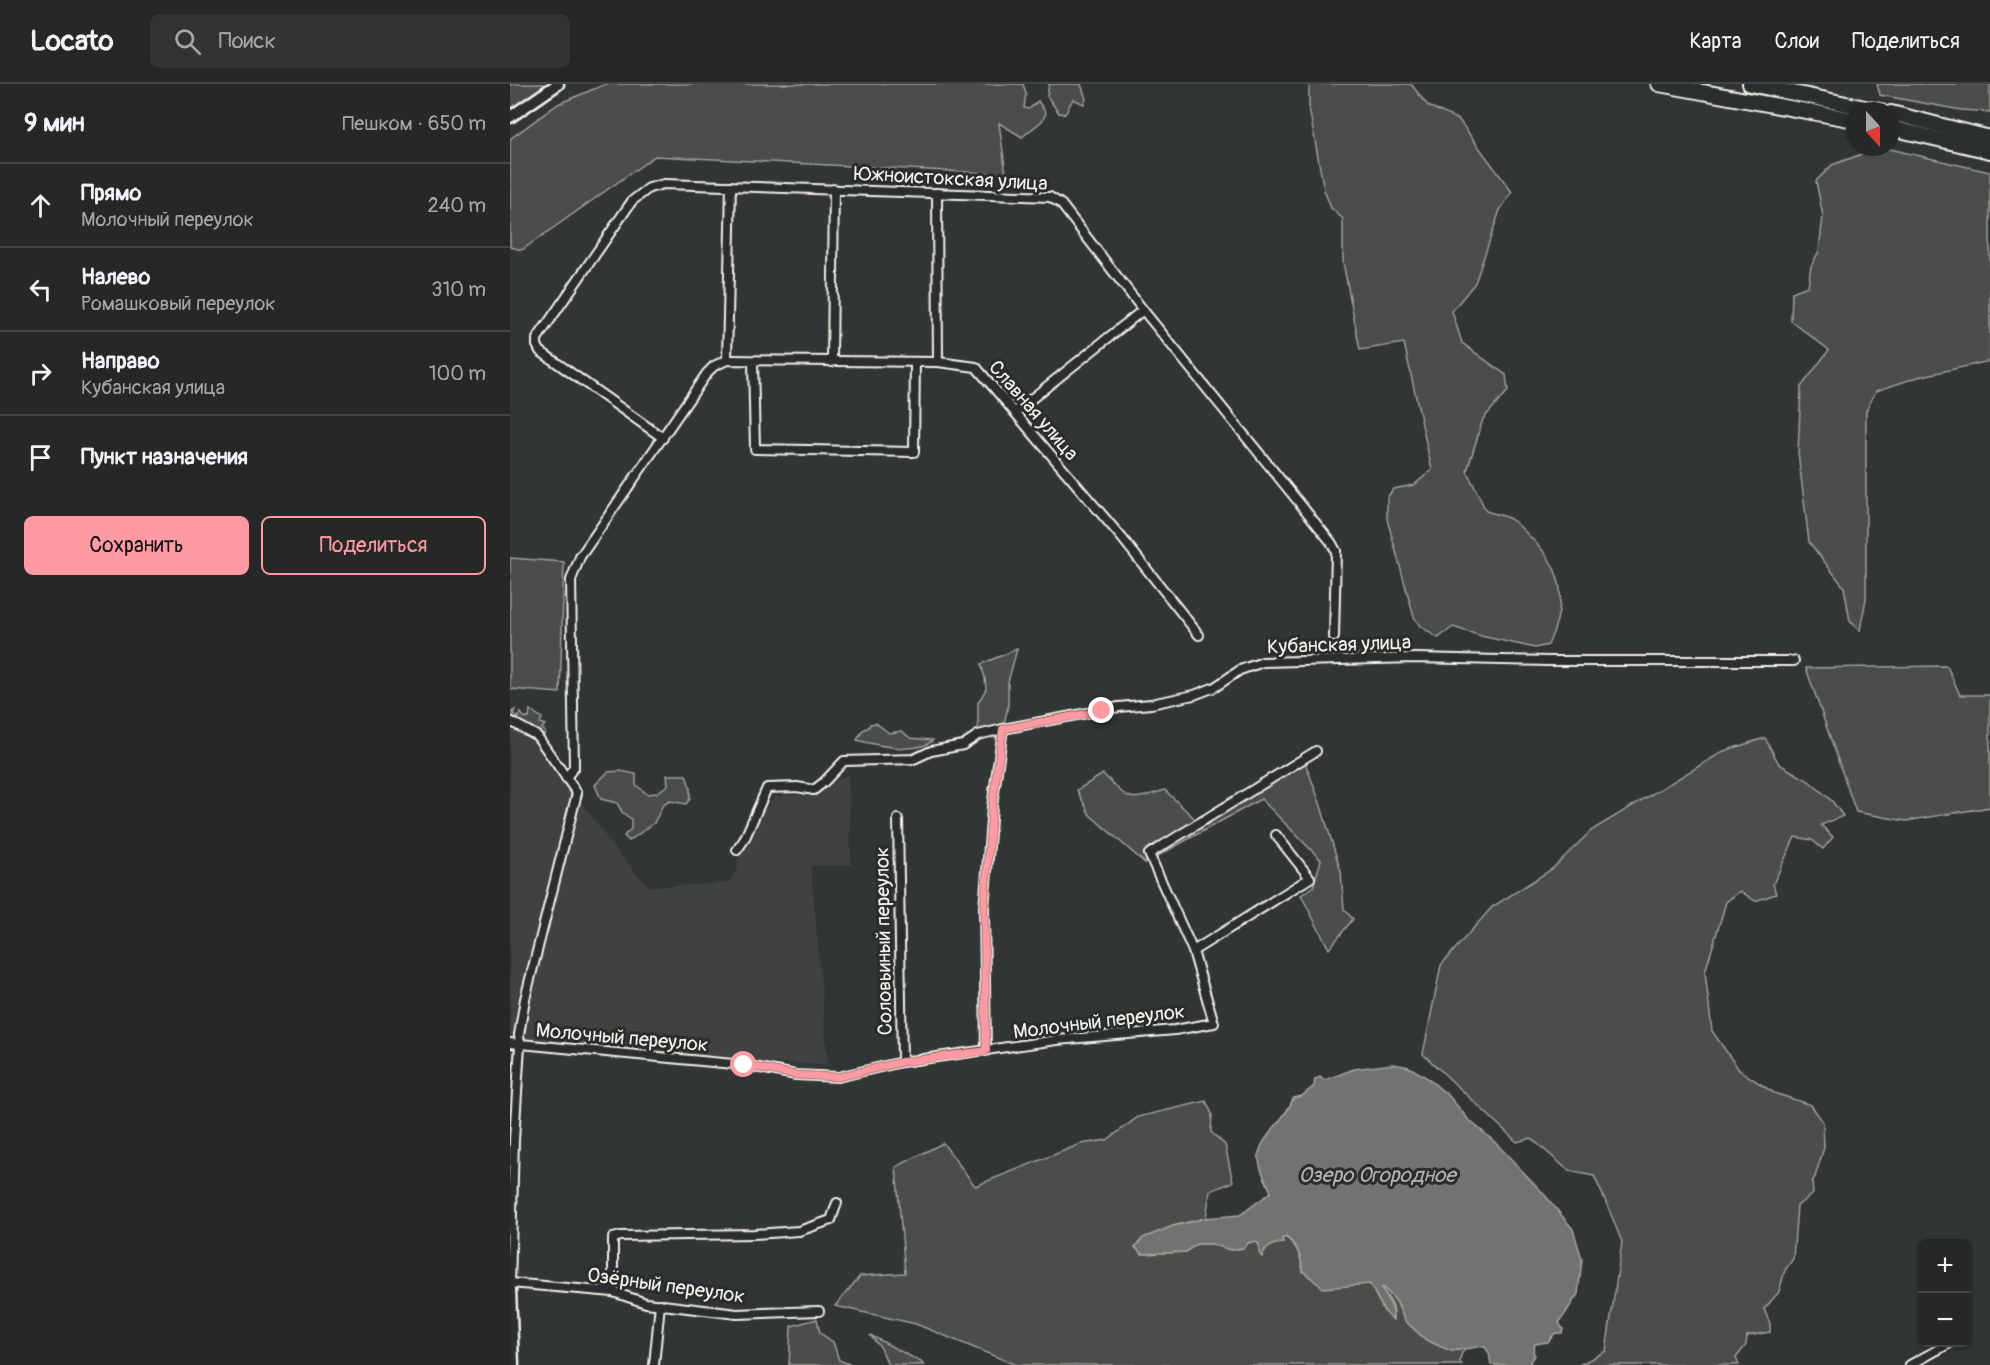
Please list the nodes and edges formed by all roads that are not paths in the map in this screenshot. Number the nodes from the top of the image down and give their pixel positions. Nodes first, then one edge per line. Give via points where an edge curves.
1 (558, 84) edge
2 (1659, 84) edge
3 (1750, 84) edge
4 (1846, 104) edge
5 (1900, 115) edge
6 (510, 117) edge
7 (1846, 118) edge
8 (1900, 130) edge
9 (1990, 138) edge
10 (1990, 151) edge
11 (731, 186) junction
12 (834, 189) junction
13 (937, 193) junction
14 (1143, 310) junction
15 (727, 360) junction
16 (753, 361) junction
17 (832, 362) junction
18 (915, 362) junction
19 (938, 362) junction
20 (1015, 412) junction
21 (663, 438) junction
22 (1199, 635) dead end
23 (1334, 637) dead end
24 (1794, 661) dead end
25 (510, 721) edge
26 (1003, 729) junction
27 (1316, 751) dead end
28 (566, 778) junction
29 (898, 819) dead end
30 (1276, 835) dead end
31 (736, 850) dead end
32 (1193, 951) junction
33 (510, 1043) edge
34 (520, 1044) junction
35 (986, 1051) junction
36 (902, 1062) junction
37 (837, 1203) dead end
38 (510, 1286) edge
39 (613, 1292) junction
40 (660, 1304) junction
41 (819, 1311) dead end
42 (1941, 1347) edge
43 (513, 1365) edge
44 (654, 1365) edge
45 (1910, 1365) edge

1 - 6 street
2 - 7 highway
3 - 4 highway
5 - 9 highway
8 - 10 highway
11 - 12 street, Южноистокская улица
11 - 15 street
11 - 21 street, Южноистокская улица via 664,184 636,196 537,339 540,351
12 - 13 street, Южноистокская улица
12 - 17 street
13 - 14 street, Южноистокская улица via 1055,198
13 - 19 street
14 - 20 street
14 - 23 street, Южноистокская улица via 1336,550
15 - 16 street, Славная улица
15 - 21 street via 707,373
16 - 17 street, Славная улица
16 - 18 street via 755,449 914,452
17 - 18 street, Славная улица
18 - 19 street, Славная улица
19 - 20 street, Славная улица via 976,367
20 - 22 street, Славная улица
21 - 28 street via 580,557 571,580 574,766
24 - 26 street, Кубанская улица via 1415,658 1263,662 1194,695
25 - 28 street via 537,736
26 - 31 street, Кубанская улица via 914,759 844,761 814,790 767,788
26 - 35 street via 984,909
27 - 32 street via 1149,854
28 - 34 street via 577,793 525,999
29 - 36 street, Соловьиный переулок
30 - 32 street via 1310,878
32 - 35 street, Молочный переулок via 1214,1023
33 - 34 street, Молочный переулок
34 - 36 street, Молочный переулок via 838,1077
34 - 38 street
35 - 36 street, Молочный переулок
37 - 39 street via 831,1220 799,1231 613,1238
38 - 39 street, Озёрный переулок
38 - 43 street
39 - 40 street, Озёрный переулок
40 - 41 street, Озёрный переулок via 737,1314
40 - 44 street
42 - 45 street

